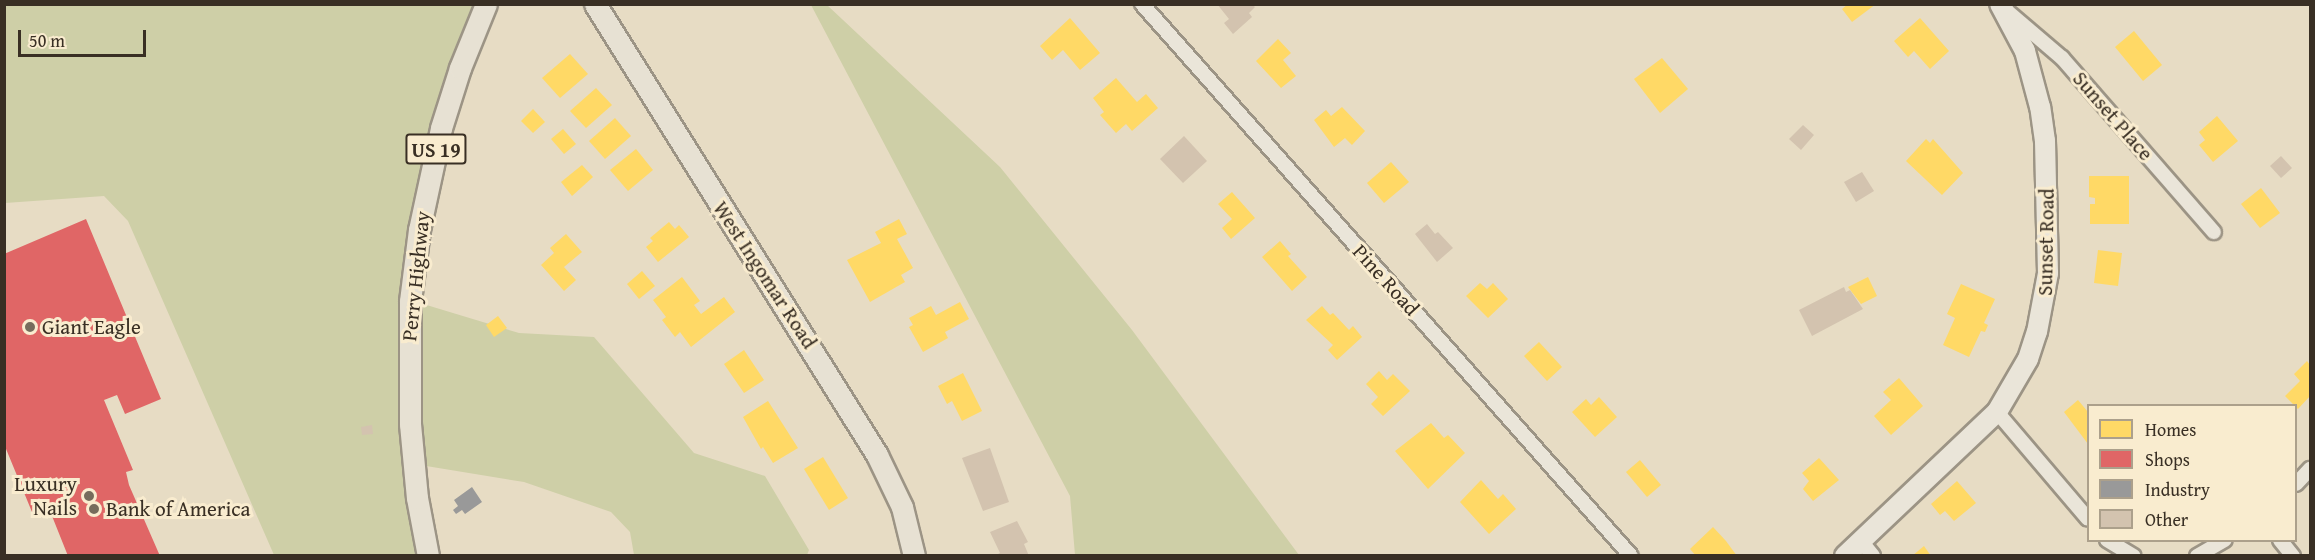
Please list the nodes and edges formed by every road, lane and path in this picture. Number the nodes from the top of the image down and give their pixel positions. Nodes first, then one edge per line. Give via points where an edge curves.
1 (486, 4) edge
2 (595, 4) edge
3 (1142, 4) edge
4 (2001, 6) edge
5 (2214, 232) dead end
6 (1997, 412) junction
7 (2310, 469) edge
8 (2297, 482) edge
9 (2087, 518) edge
10 (2111, 542) edge
11 (2221, 542) edge
12 (2282, 542) edge
13 (1867, 548) edge
14 (428, 555) edge
15 (914, 555) edge
16 (1631, 555) edge
17 (1845, 555) edge
18 (2134, 555) edge
19 (2197, 555) edge
20 (2293, 555) edge

1 - 14 main road, Perry Highway / US 19 via 441,128 411,289 410,424 417,498
2 - 15 main road, West Ingomar Road via 877,455 902,507
3 - 16 street, Pine Road
4 - 5 street, Sunset Place via 2062,58
4 - 6 street, Sunset Road via 2025,51 2040,107 2045,141 2048,262 2044,304 2028,359
6 - 9 street
6 - 13 street, Sunset Road
7 - 8 street
10 - 18 street
11 - 19 street
12 - 20 street
13 - 17 street, Sunset Road

